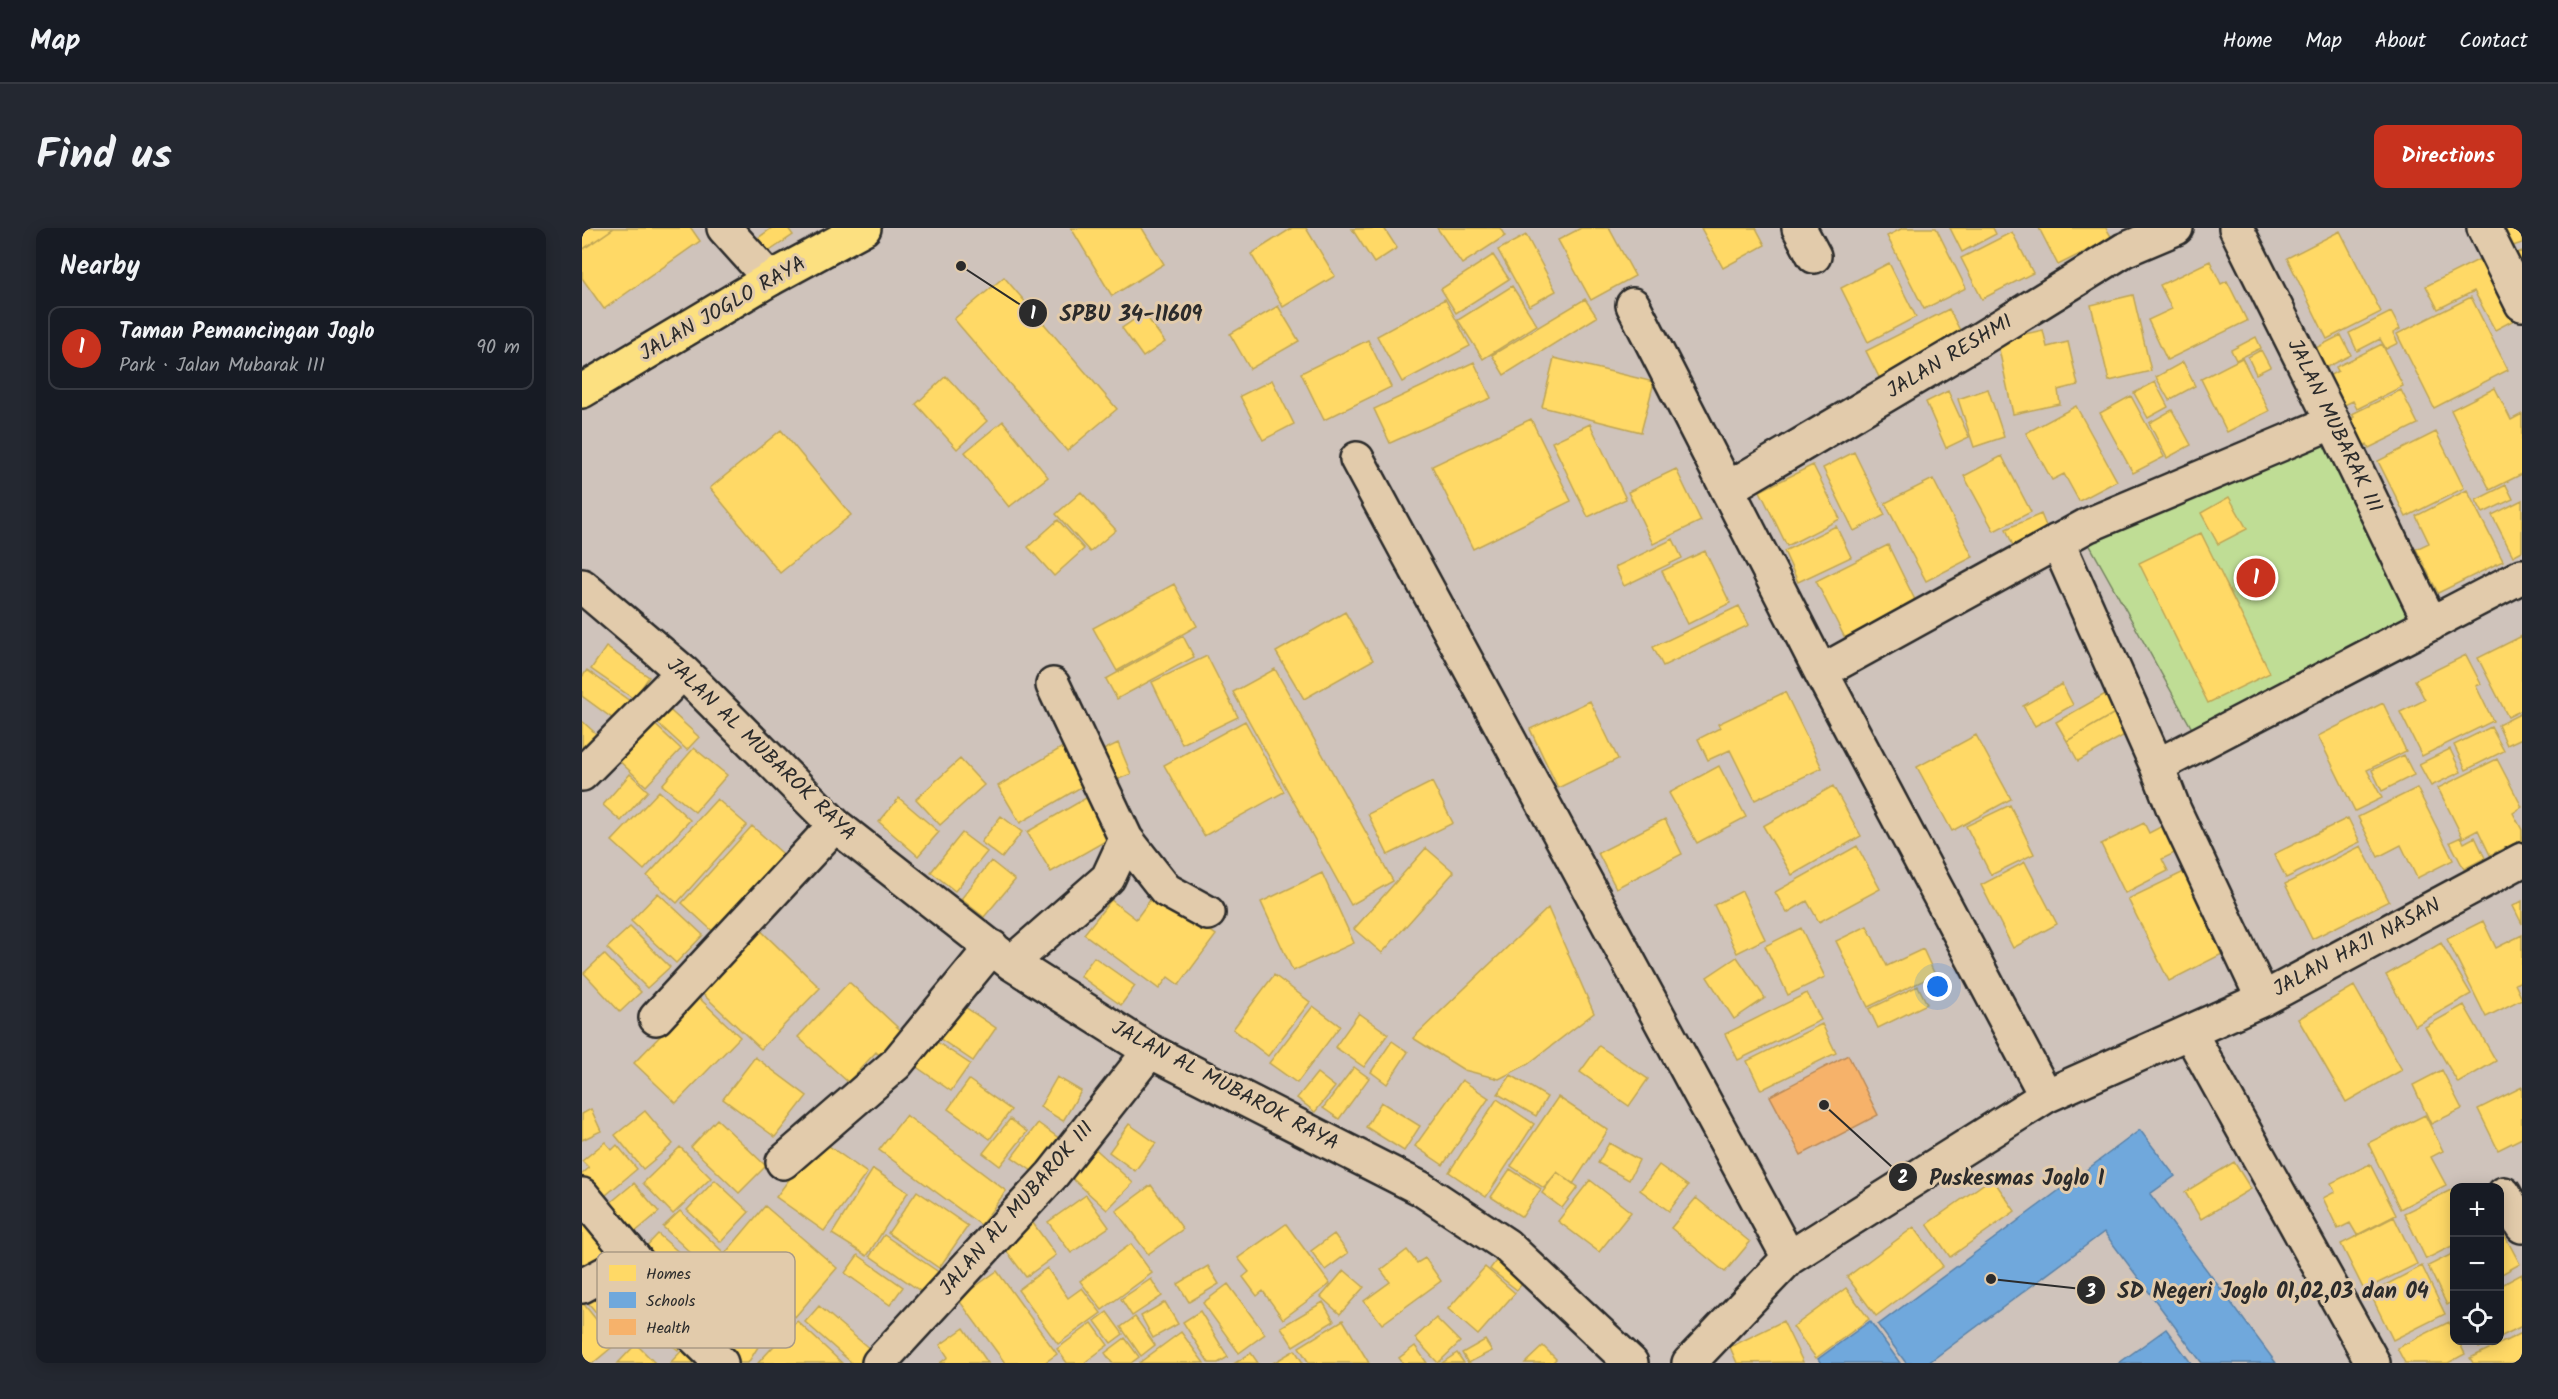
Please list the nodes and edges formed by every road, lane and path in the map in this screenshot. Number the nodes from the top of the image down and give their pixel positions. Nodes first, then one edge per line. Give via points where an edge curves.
1 (724, 228) edge
2 (1799, 228) edge
3 (2176, 228) edge
4 (2236, 228) edge
5 (2484, 228) edge
6 (856, 230) edge
7 (2119, 239) edge
8 (1814, 256) dead end
9 (770, 279) junction
10 (2522, 304) edge
11 (1633, 305) dead end
12 (582, 391) edge
13 (2333, 422) junction
14 (1358, 459) dead end
15 (1727, 489) junction
16 (2057, 540) junction
17 (2522, 576) edge
18 (582, 586) edge
19 (2431, 624) junction
20 (683, 672) junction
21 (1821, 672) junction
22 (1053, 685) dead end
23 (2157, 766) junction
24 (582, 774) edge
25 (835, 825) junction
26 (1126, 839) junction
27 (2522, 860) edge
28 (1208, 913) dead end
29 (1001, 955) junction
30 (2263, 999) junction
31 (656, 1018) dead end
32 (2190, 1033) junction
33 (1150, 1051) junction
34 (2046, 1096) junction
35 (783, 1162) dead end
36 (2504, 1194) dead end
37 (582, 1195) edge
38 (2522, 1226) edge
39 (629, 1252) edge
40 (1788, 1258) junction
41 (597, 1278) edge
42 (582, 1286) edge
43 (706, 1348) edge
44 (721, 1363) edge
45 (879, 1363) edge
46 (1631, 1363) edge
47 (1689, 1363) edge
48 (2373, 1363) edge

1 - 9 street
2 - 8 street
3 - 7 street, JALAN RESHMI
4 - 13 street, JALAN MUBARAK III
5 - 10 street
6 - 9 main road, JALAN JOGLO RAYA
7 - 15 street, JALAN RESHMI via 1982,338
9 - 12 main road, JALAN JOGLO RAYA
11 - 15 street
13 - 16 street
13 - 19 street, JALAN MUBARAK III
14 - 40 street
15 - 21 street
16 - 21 street
16 - 23 street
17 - 19 street
18 - 20 street, JALAN AL MUBAROK RAYA
19 - 23 street
20 - 24 street
20 - 25 street, JALAN AL MUBAROK RAYA
21 - 34 street
22 - 26 street
23 - 30 street
25 - 29 street, JALAN AL MUBAROK RAYA
25 - 31 street
26 - 28 street via 1166,890
26 - 29 street via 1108,878
27 - 30 street, JALAN HAJI NASAN
29 - 33 street, JALAN AL MUBAROK RAYA
29 - 35 street via 896,1064
30 - 32 street, JALAN HAJI NASAN
32 - 34 street, JALAN HAJI NASAN
32 - 48 street
33 - 45 street, JALAN AL MUBAROK III via 1052,1175
33 - 46 street, JALAN AL MUBAROK RAYA via 1420,1188 1506,1245
34 - 40 street, JALAN HAJI NASAN
36 - 38 street
37 - 39 street
40 - 47 street, JALAN HAJI NASAN
41 - 42 street
43 - 44 street

